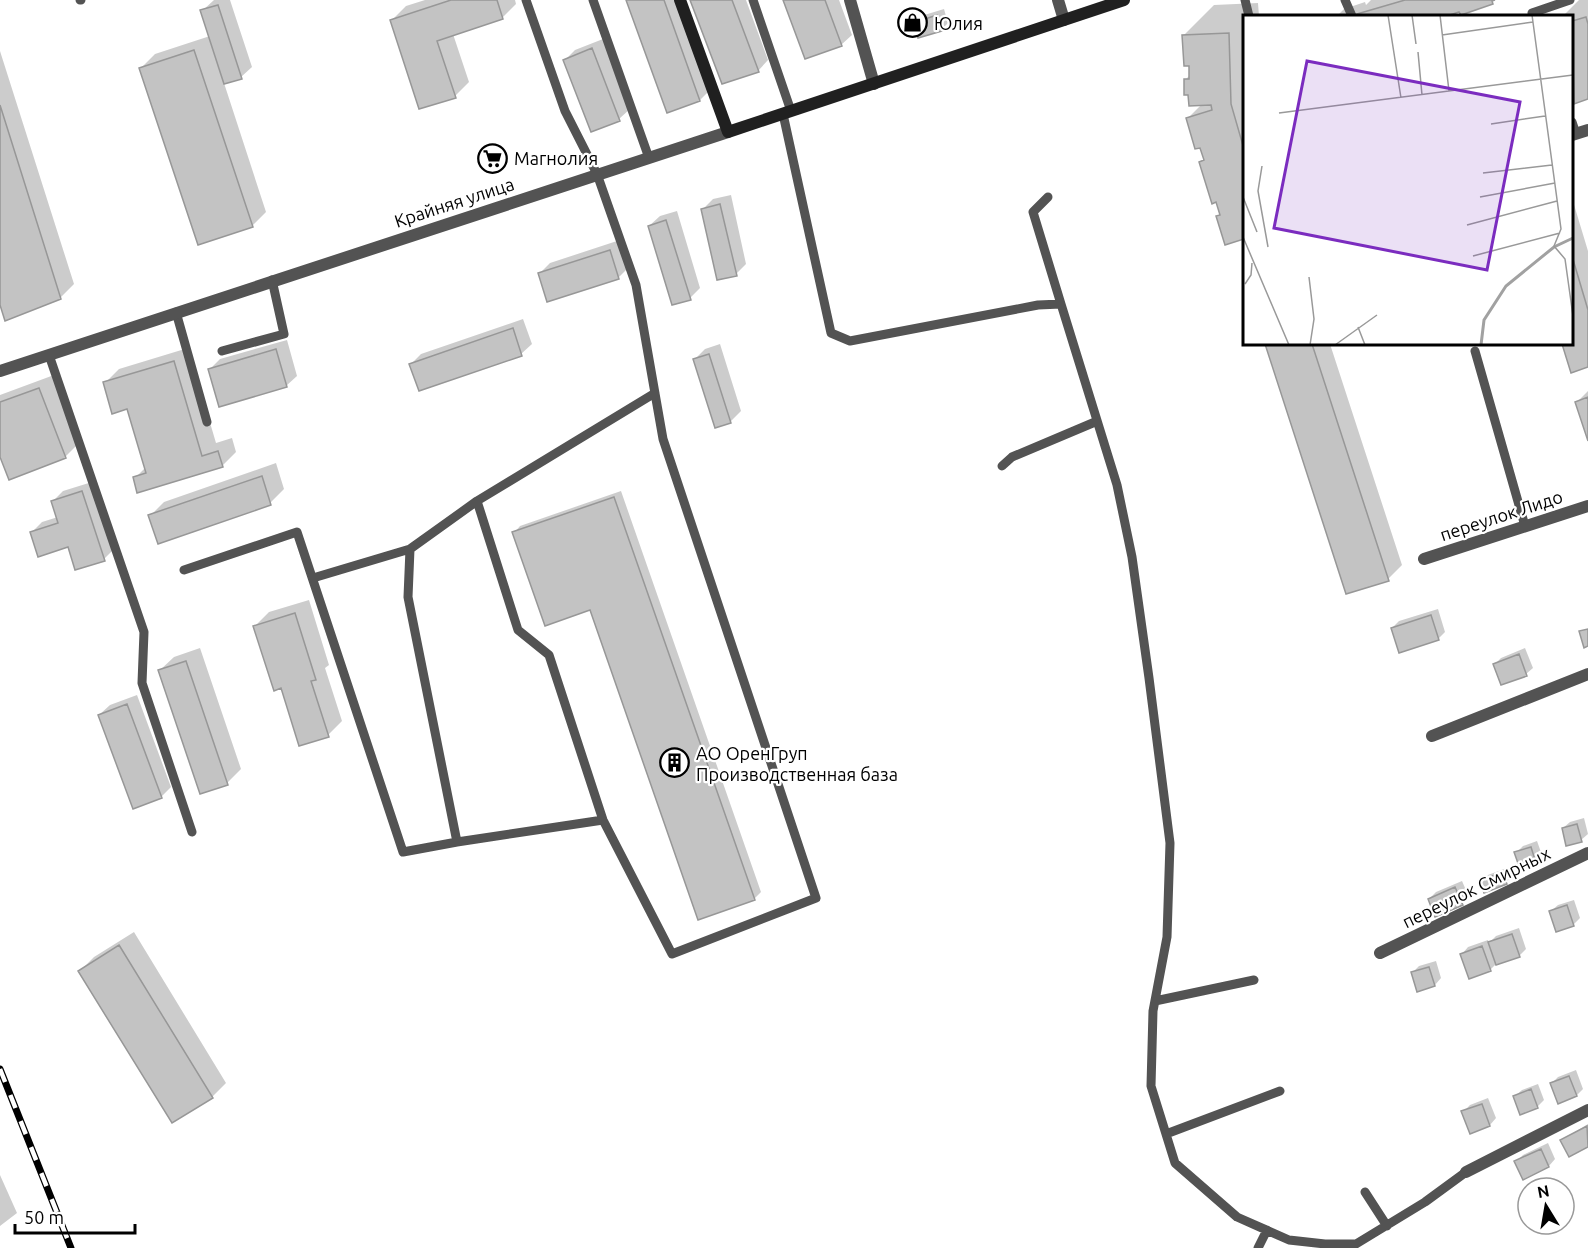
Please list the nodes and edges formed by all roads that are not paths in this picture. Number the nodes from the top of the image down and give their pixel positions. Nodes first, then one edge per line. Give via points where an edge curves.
1 (526, 0) edge
2 (593, 0) edge
3 (680, 0) edge
4 (753, 0) edge
5 (850, 0) edge
6 (1058, 0) edge
7 (1124, 0) edge
8 (1245, 0) edge
9 (1345, 0) edge
10 (1570, 0) edge
11 (1249, 15) edge
12 (1352, 15) edge
13 (1529, 15) edge
14 (1064, 20) junction
15 (874, 84) junction
16 (787, 113) junction
17 (728, 132) junction
18 (649, 158) junction
19 (597, 174) junction
20 (1048, 197) dead end
21 (272, 280) junction
22 (1061, 304) junction
23 (176, 312) junction
24 (222, 351) dead end
25 (1475, 351) dead end
26 (49, 355) junction
27 (0, 371) edge
28 (655, 393) junction
29 (207, 422) dead end
30 (1095, 422) junction
31 (1002, 466) dead end
32 (477, 501) junction
33 (1588, 506) edge
34 (1525, 526) junction
35 (410, 549) junction
36 (1424, 559) dead end
37 (184, 570) dead end
38 (313, 578) junction
39 (1588, 674) edge
40 (1432, 736) dead end
41 (603, 820) junction
42 (192, 832) dead end
43 (457, 842) junction
44 (1588, 853) edge
45 (1380, 953) dead end
46 (1254, 980) dead end
47 (1155, 1001) junction
48 (1280, 1091) dead end
49 (1588, 1110) edge
50 (1166, 1134) junction
51 (1466, 1172) joint
52 (1365, 1192) dead end
53 (1387, 1226) junction
54 (1267, 1230) junction
55 (1258, 1248) edge

1 - 19 lane via 565,111
2 - 18 lane
3 - 17 street
4 - 16 lane
5 - 15 street
6 - 14 street
7 - 14 street, Крайняя улица
8 - 11 lane
9 - 12 lane
10 - 13 lane
14 - 15 street, Крайняя улица
15 - 16 street, Крайняя улица
16 - 17 street, Крайняя улица
16 - 22 lane via 831,333 849,341
17 - 18 street, Крайняя улица
18 - 19 street, Крайняя улица
19 - 21 street, Крайняя улица
19 - 28 lane via 636,285
20 - 22 lane via 1033,212
21 - 23 street, Крайняя улица
21 - 24 lane via 284,334
22 - 30 lane
23 - 26 street, Крайняя улица
23 - 29 lane
25 - 34 lane
26 - 27 street, Крайняя улица
26 - 42 lane via 144,632 142,683
28 - 32 lane
28 - 41 lane via 663,439 816,898 672,954
30 - 31 lane via 1012,457
30 - 47 lane via 1117,485 1132,557 1170,843 1167,937
32 - 35 lane
32 - 41 lane via 518,630 549,655
33 - 34 street, переулок Лидо
34 - 36 street, переулок Лидо
35 - 38 lane
35 - 43 lane via 408,597
37 - 38 lane via 297,532
38 - 43 lane via 403,852
39 - 40 street
41 - 43 lane
44 - 45 street, переулок Смирных
46 - 47 lane
47 - 50 lane via 1151,1086
48 - 50 lane
49 - 51 street
50 - 54 lane via 1175,1163 1237,1217
51 - 53 lane
52 - 53 lane
53 - 54 lane via 1356,1244 1289,1240
54 - 55 lane

